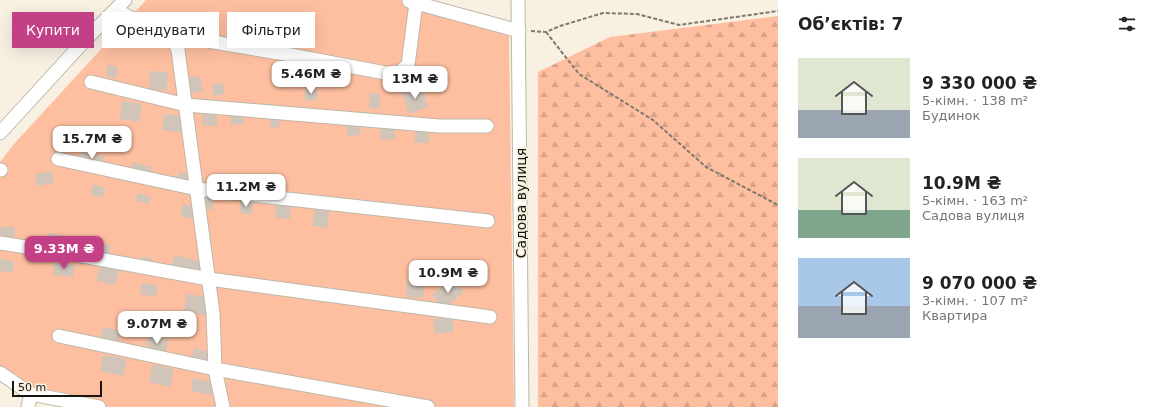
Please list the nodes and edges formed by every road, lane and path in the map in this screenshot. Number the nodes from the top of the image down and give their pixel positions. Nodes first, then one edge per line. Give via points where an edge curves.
1 (518, 0) edge
2 (413, 1) edge
3 (120, 5) edge
4 (778, 11) edge
5 (519, 30) junction
6 (546, 32) junction
7 (219, 43) edge
8 (177, 48) edge
9 (91, 82) dead end
10 (186, 104) junction
11 (487, 126) dead end
12 (0, 133) edge
13 (58, 159) dead end
14 (197, 189) junction
15 (778, 205) edge
16 (488, 221) dead end
17 (0, 243) edge
18 (209, 279) junction
19 (490, 317) dead end
20 (59, 336) dead end
21 (215, 368) junction
22 (0, 373) edge
23 (29, 401) edge
24 (99, 407) edge
25 (223, 407) edge
26 (428, 407) edge
27 (522, 407) edge

1 - 5 street, Садова вулиця
2 - 5 street
2 - 7 street via 408,66 396,75
3 - 12 street
4 - 6 path via 679,25 637,14 603,13
5 - 6 path
5 - 27 street, Садова вулиця
6 - 15 path via 579,74 653,120 706,166
8 - 10 street
9 - 10 street
10 - 11 street via 439,126
10 - 14 street
13 - 14 street
14 - 16 street
14 - 18 street
17 - 18 street
18 - 19 street
18 - 21 street
20 - 21 street
21 - 25 street
21 - 26 street
22 - 23 street
23 - 24 street

